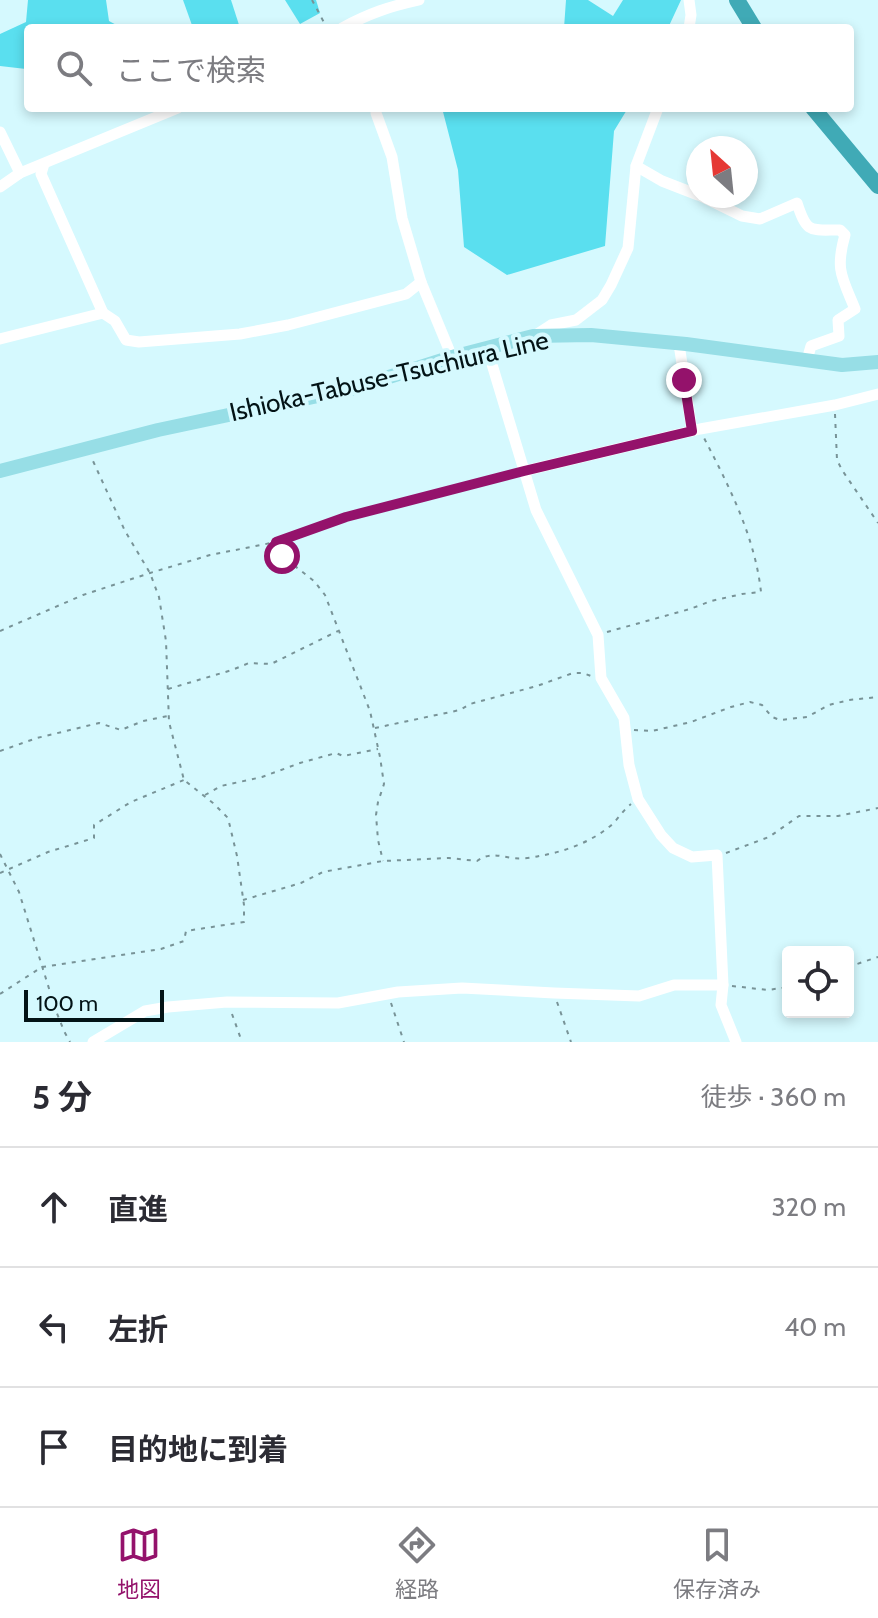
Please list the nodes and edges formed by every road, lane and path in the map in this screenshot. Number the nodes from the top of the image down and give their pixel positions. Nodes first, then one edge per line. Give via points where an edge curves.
1 (312, 0) edge
2 (419, 0) edge
3 (689, 0) edge
4 (325, 24) edge
5 (350, 24) edge
6 (690, 24) edge
7 (168, 112) edge
8 (376, 112) edge
9 (656, 112) edge
10 (0, 132) edge
11 (44, 164) junction
12 (636, 166) junction
13 (20, 173) junction
14 (0, 187) edge
15 (686, 190) edge
16 (726, 208) edge
17 (421, 282) junction
18 (103, 313) junction
19 (533, 336) junction
20 (0, 340) edge
21 (679, 344) junction
22 (490, 347) junction
23 (0, 349) edge
24 (452, 357) junction
25 (807, 360) junction
26 (878, 362) edge
27 (878, 394) edge
28 (835, 405) junction
29 (696, 430) junction
30 (88, 449) junction
31 (0, 471) edge
32 (524, 471) junction
33 (878, 523) edge
34 (276, 542) junction
35 (150, 573) junction
36 (338, 630) junction
37 (0, 631) edge
38 (598, 635) junction
39 (601, 678) junction
40 (167, 689) junction
41 (878, 697) edge
42 (168, 716) junction
43 (374, 728) junction
44 (625, 729) junction
45 (378, 749) junction
46 (0, 751) edge
47 (184, 780) junction
48 (204, 796) junction
49 (638, 799) junction
50 (878, 808) edge
51 (0, 854) edge
52 (717, 855) junction
53 (383, 861) junction
54 (8, 869) junction
55 (0, 873) edge
56 (243, 900) junction
57 (878, 957) edge
58 (854, 965) edge
59 (42, 967) junction
60 (723, 985) junction
61 (782, 988) edge
62 (554, 993) junction
63 (0, 994) edge
64 (388, 994) junction
65 (227, 1002) junction
66 (70, 1042) edge
67 (93, 1042) edge
68 (242, 1042) edge
69 (404, 1042) edge
70 (571, 1042) edge
71 (736, 1042) edge

1 - 4 path
2 - 5 street via 389,6
3 - 6 street
7 - 11 street
8 - 17 street
9 - 12 street
10 - 13 street
11 - 13 street
11 - 18 street via 41,174
12 - 15 street
12 - 19 street via 628,248 602,300 576,320 551,325
13 - 14 street
16 - 25 street via 760,219 797,203 812,230 840,230 845,235 839,271 855,309 838,320 839,336 811,346
17 - 18 street via 406,294 228,335 126,340
17 - 24 street
18 - 20 street
19 - 21 main road, Ishioka-Tabuse-Tsuchiura Line via 591,335
19 - 22 main road, Ishioka-Tabuse-Tsuchiura Line
20 - 23 street
21 - 25 main road, Ishioka-Tabuse-Tsuchiura Line
21 - 29 street
22 - 24 main road, Ishioka-Tabuse-Tsuchiura Line
22 - 32 street
24 - 30 main road, Ishioka-Tabuse-Tsuchiura Line via 351,389
25 - 26 main road, Ishioka-Tabuse-Tsuchiura Line via 842,365
27 - 28 street
28 - 29 street
28 - 33 path via 837,460
29 - 32 street
29 - 38 path via 731,490 761,592 711,601
30 - 31 main road, Ishioka-Tabuse-Tsuchiura Line
30 - 35 path
32 - 34 path via 346,517
32 - 38 street via 536,510
34 - 35 path
34 - 36 path via 282,556 325,595
35 - 37 path
35 - 40 path via 166,641
36 - 40 path via 271,664 249,663
36 - 43 path
38 - 39 street
39 - 43 path via 573,673 460,710
39 - 44 street
40 - 42 path
41 - 44 path via 780,720 750,702 652,731
42 - 46 path via 121,730 99,723
42 - 47 path
43 - 45 path
44 - 49 street
45 - 48 path via 336,753 221,786
45 - 53 path via 384,784 376,815
47 - 48 path
47 - 54 path via 131,802 94,825 94,838
48 - 56 path via 228,818
49 - 52 street via 673,848 692,857
49 - 53 path via 593,838 540,856
50 - 52 path via 799,816 769,837
51 - 54 path
52 - 60 street
53 - 56 path via 323,872
54 - 55 path
54 - 59 path
56 - 59 path via 244,922 186,931 184,941 161,949
57 - 58 path
59 - 63 path
59 - 66 path
60 - 61 path
60 - 62 street via 674,985 639,996
60 - 71 street via 721,1005
62 - 64 street via 462,988
62 - 70 path
64 - 65 street via 338,1003
64 - 69 path
65 - 67 street via 145,1011
65 - 68 path

